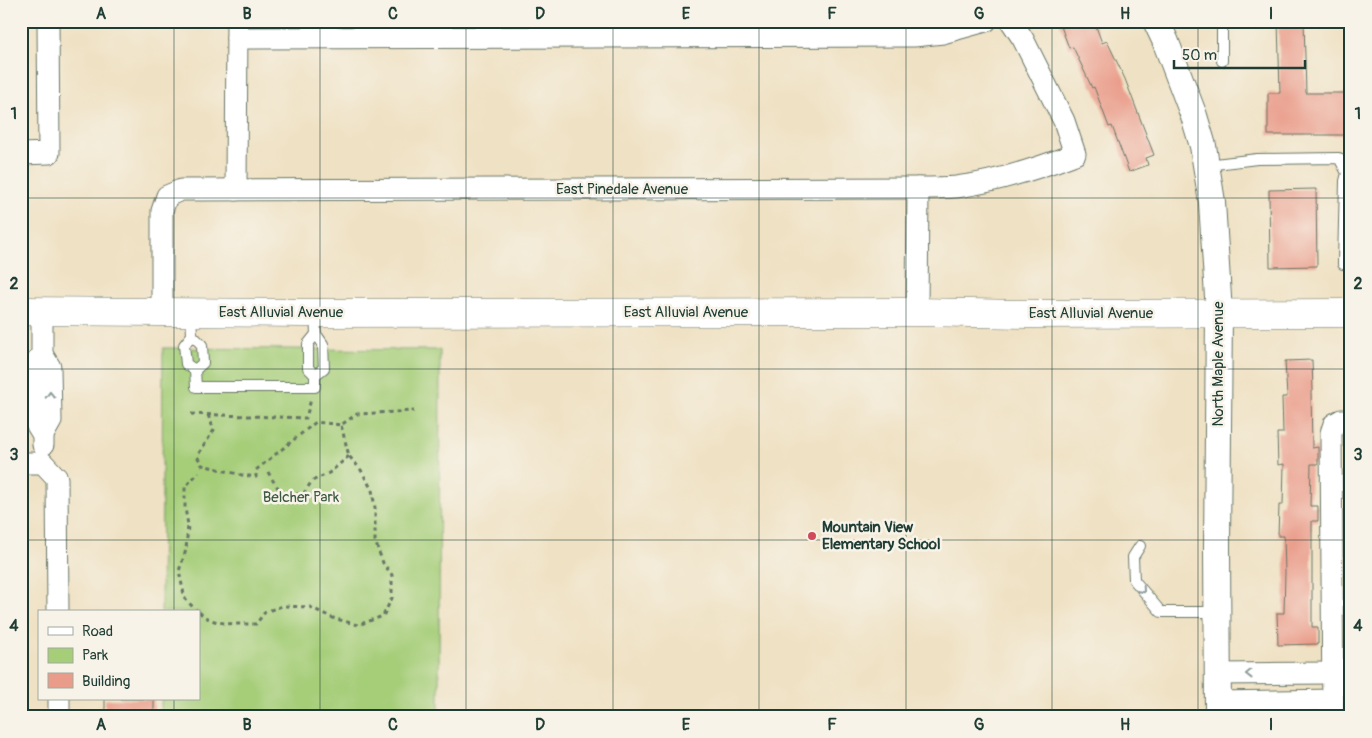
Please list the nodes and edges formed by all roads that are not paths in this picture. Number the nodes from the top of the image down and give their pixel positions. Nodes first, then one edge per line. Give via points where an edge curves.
1 (48, 21) edge
2 (986, 21) edge
3 (1012, 21) edge
4 (1156, 21) edge
5 (1222, 21) edge
6 (237, 29) edge
7 (1222, 61) dead end
8 (21, 154) edge
9 (1207, 164) junction
10 (1349, 173) edge
11 (918, 188) junction
12 (236, 190) junction
13 (1344, 264) dead end
14 (31, 311) edge
15 (162, 312) junction
16 (917, 312) junction
17 (1219, 313) junction
18 (1351, 313) edge
19 (315, 323) junction
20 (192, 324) junction
21 (195, 370) junction
22 (315, 375) junction
23 (1351, 420) edge
24 (21, 463) edge
25 (43, 463) junction
26 (1140, 546) dead end
27 (58, 610) edge
28 (1217, 612) junction
29 (1332, 673) junction
30 (1218, 674) junction
31 (1282, 674) junction
32 (59, 700) edge
33 (1282, 701) junction
34 (1218, 709) edge
35 (1333, 709) edge
36 (59, 717) edge

1 - 8 street via 49,154
2 - 6 street via 943,33 914,36
3 - 11 street, East Pinedale Avenue via 1064,121 1075,154 998,179 956,187
4 - 9 street, North Maple Avenue via 1194,116
5 - 7 lane
6 - 12 street
9 - 10 lane via 1257,159 1340,158
9 - 17 street, North Maple Avenue
10 - 13 lane via 1345,180
11 - 12 street, East Pinedale Avenue
11 - 16 street
12 - 15 street, East Pinedale Avenue via 181,190 166,196 162,211
14 - 15 main road, East Alluvial Avenue
14 - 25 street via 42,354 50,367 51,421 43,435
15 - 20 main road, East Alluvial Avenue
16 - 17 main road, East Alluvial Avenue
16 - 19 main road, East Alluvial Avenue
17 - 18 main road, East Alluvial Avenue
17 - 28 street, North Maple Avenue
19 - 20 main road, East Alluvial Avenue
19 - 22 lane via 308,344 308,368
19 - 22 lane via 323,344 324,368
20 - 21 lane via 202,345 203,363
20 - 21 lane via 184,344 186,364
21 - 22 lane via 196,387 315,387
23 - 29 street via 1334,424 1331,433
24 - 25 street
25 - 27 street via 57,478
26 -> 28 lane via 1133,557 1134,580 1161,612
28 - 30 street, North Maple Avenue
29 - 31 street
29 - 35 street
31 -> 30 street
30 - 34 street, North Maple Avenue
31 - 33 street
32 - 36 street
33 - 34 street
33 - 35 street

